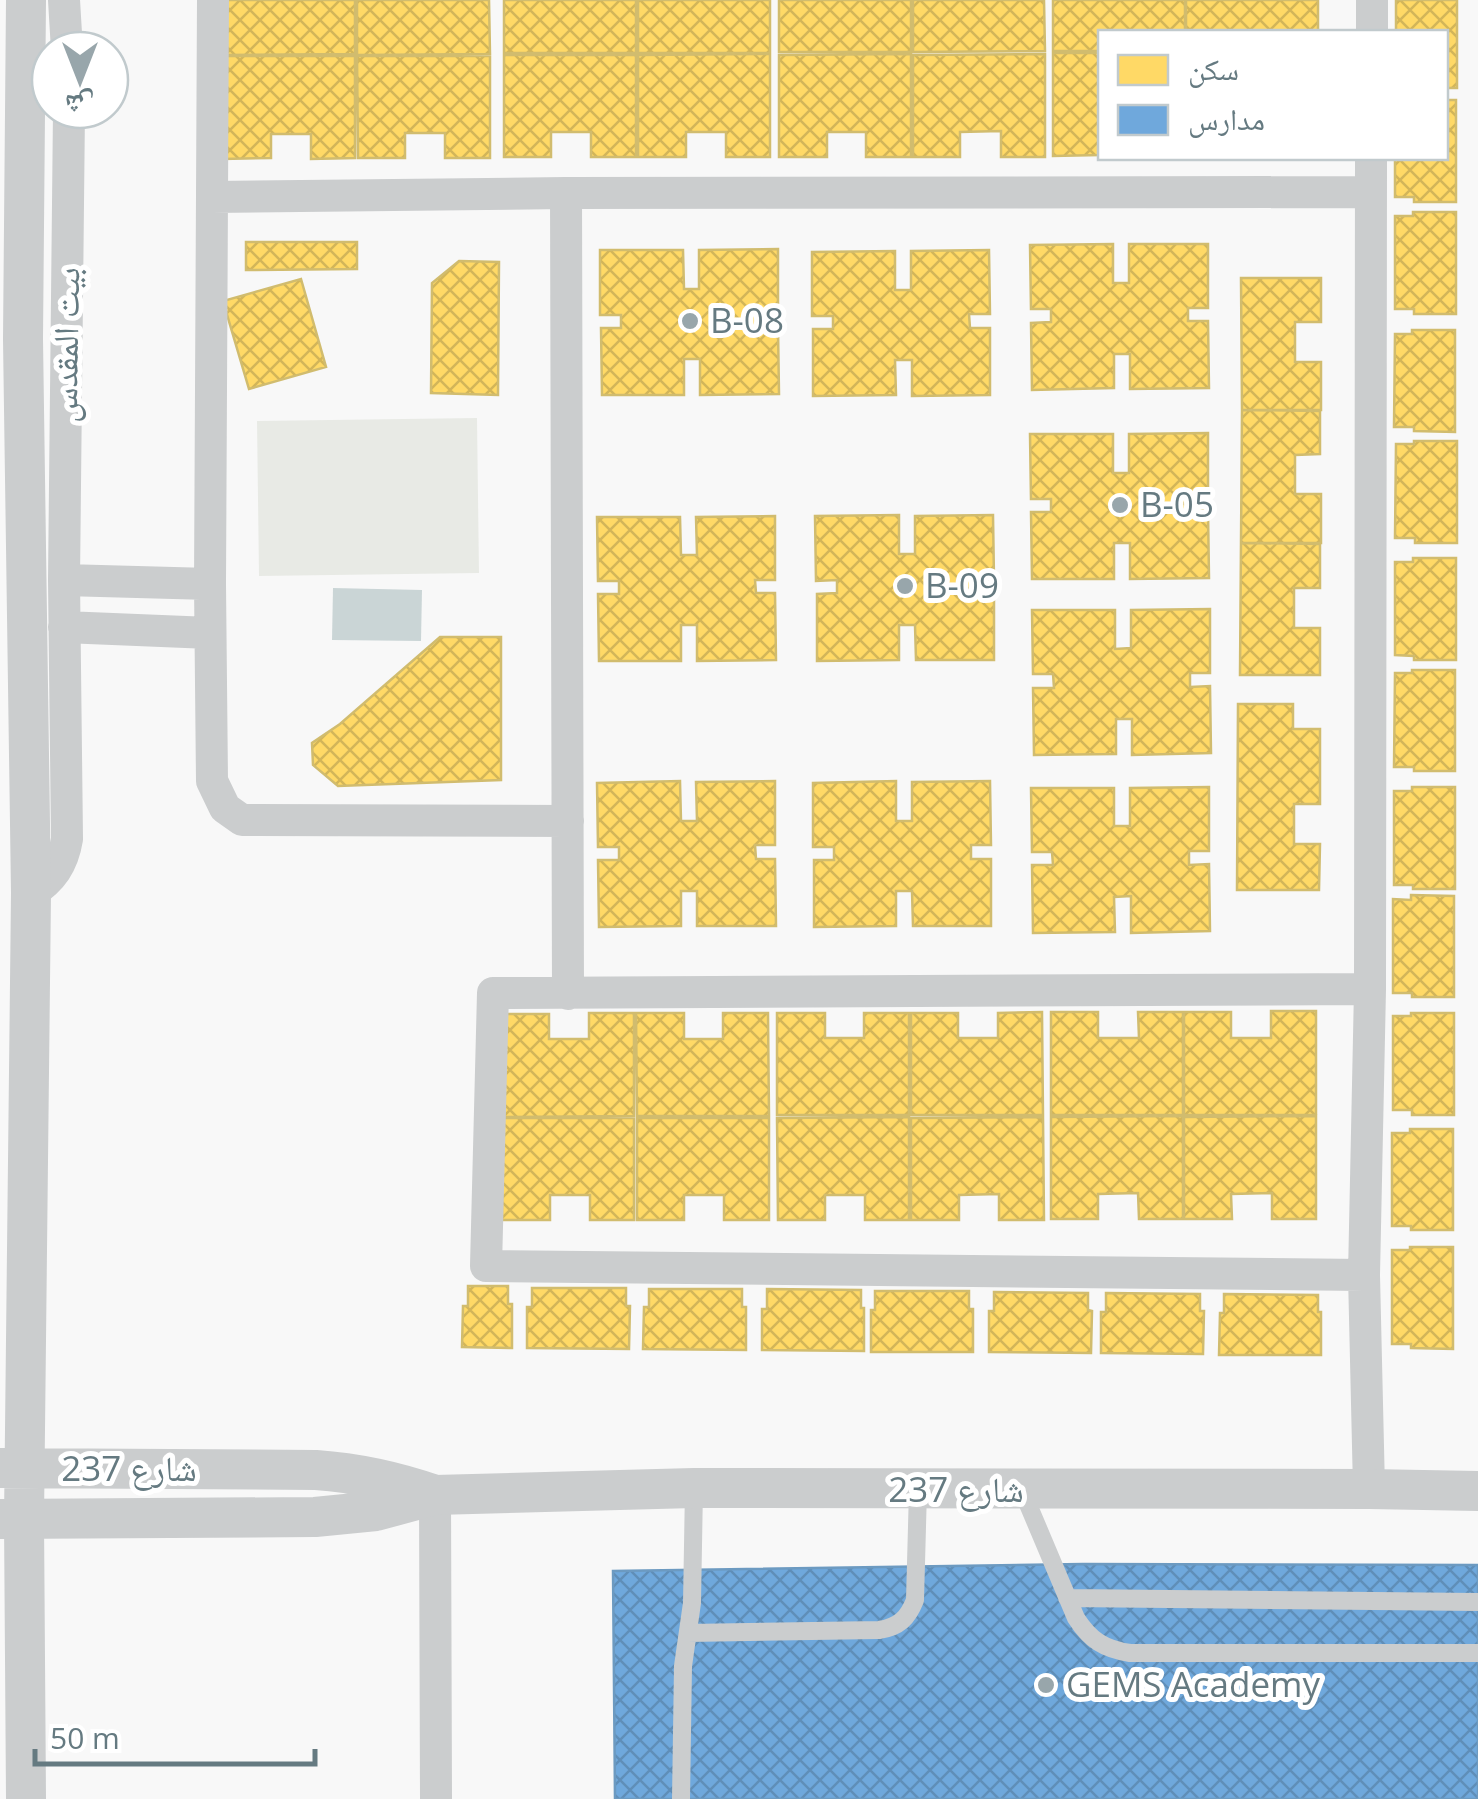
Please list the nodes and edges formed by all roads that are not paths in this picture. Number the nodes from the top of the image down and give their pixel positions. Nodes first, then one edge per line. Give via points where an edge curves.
1 (26, 0) edge
2 (64, 0) edge
3 (212, 0) edge
4 (1372, 0) edge
5 (66, 30) edge
6 (1372, 30) edge
7 (69, 130) edge
8 (1372, 160) edge
9 (566, 192) junction
10 (1371, 192) junction
11 (212, 197) junction
12 (64, 580) junction
13 (210, 584) junction
14 (64, 627) junction
15 (210, 634) junction
16 (568, 820) junction
17 (31, 893) junction
18 (1370, 989) junction
19 (568, 994) junction
20 (1364, 1275) junction
21 (13, 1468) edge
22 (694, 1488) junction
23 (1369, 1489) junction
24 (918, 1490) junction
25 (1022, 1490) junction
26 (1478, 1491) edge
27 (435, 1495) junction
28 (12, 1519) edge
29 (1067, 1598) junction
30 (1478, 1602) edge
31 (688, 1633) junction
32 (1478, 1653) edge
33 (26, 1799) edge
34 (436, 1799) edge
35 (681, 1799) edge

1 - 17 street, بيت المقدس
2 - 5 street
3 - 11 street
4 - 6 street
7 - 12 street, بيت المقدس
8 - 10 street
9 - 10 street
9 - 11 street
9 - 16 street
10 - 18 street
11 - 13 street
12 - 13 street
12 - 14 street, بيت المقدس
13 - 15 street
14 - 15 street
14 - 17 street, بيت المقدس via 68,839 52,877
15 - 16 street via 212,781 225,808 242,820
16 - 19 street
17 - 21 street, بيت المقدس
18 - 19 street
18 - 20 street
19 - 20 street via 493,994 486,1266
20 - 23 street
21 - 27 street, شارع 237 via 353,1472
21 - 28 street, بيت المقدس
22 - 24 street, شارع 237
22 - 27 street, شارع 237
22 - 31 lane
23 - 25 street, شارع 237
23 - 26 street, شارع 237
24 - 25 street, شارع 237
24 - 31 lane via 915,1600 903,1622 879,1630
25 - 29 lane
27 - 28 street, شارع 237 via 376,1511 315,1517
27 - 34 street
28 - 33 street, بيت المقدس
29 - 30 lane
29 - 32 lane via 1097,1643 1130,1653
31 - 35 lane

